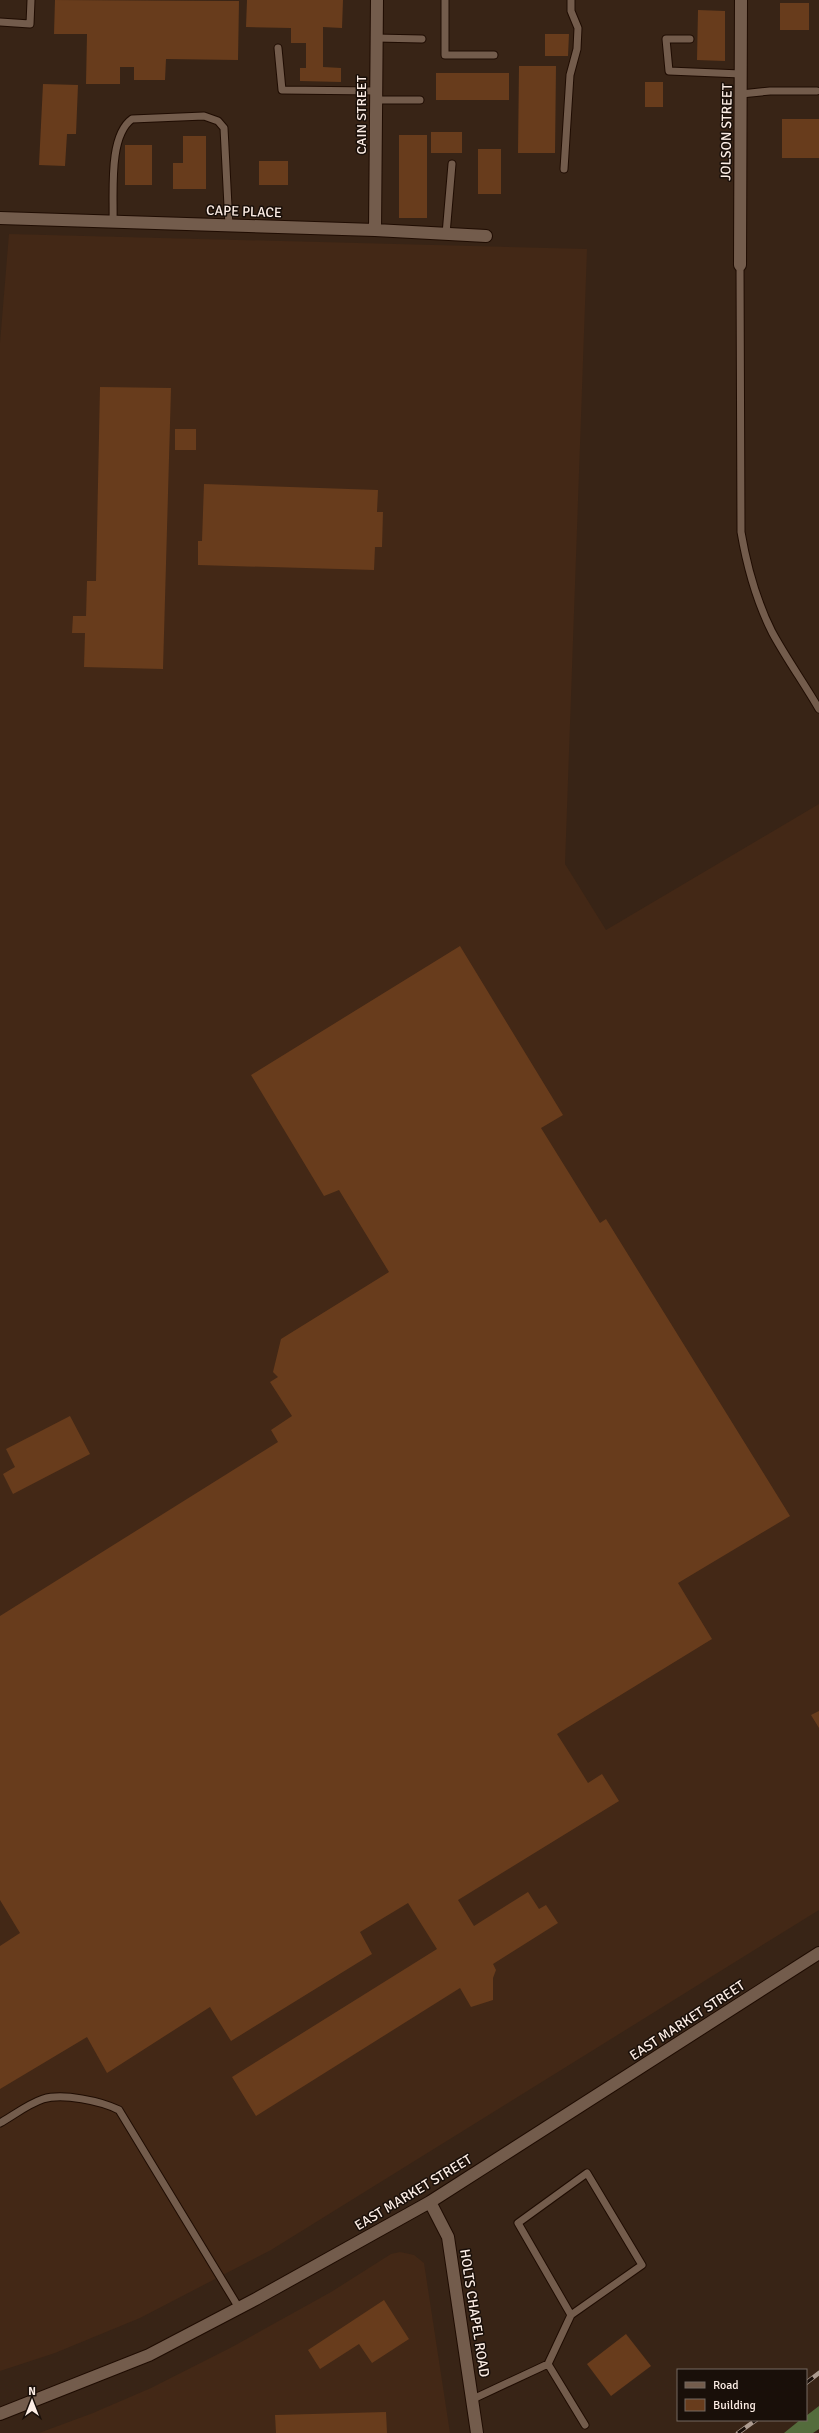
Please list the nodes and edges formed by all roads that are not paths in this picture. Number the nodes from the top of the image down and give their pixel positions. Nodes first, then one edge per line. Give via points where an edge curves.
1 (31, 0) edge
2 (377, 0) edge
3 (445, 0) edge
4 (571, 0) edge
5 (742, 0) edge
6 (0, 22) edge
7 (376, 38) junction
8 (422, 39) dead end
9 (690, 39) dead end
10 (278, 48) dead end
11 (494, 55) dead end
12 (742, 74) junction
13 (816, 91) dead end
14 (741, 94) junction
15 (376, 96) junction
16 (420, 100) dead end
17 (452, 164) dead end
18 (564, 169) dead end
19 (0, 218) edge
20 (113, 222) junction
21 (230, 226) junction
22 (375, 230) junction
23 (446, 234) junction
24 (486, 236) dead end
25 (740, 265) joint
26 (819, 709) edge
27 (819, 1953) edge
28 (0, 2123) edge
29 (430, 2202) junction
30 (239, 2308) junction
31 (571, 2315) junction
32 (548, 2364) junction
33 (472, 2399) junction
34 (0, 2414) edge
35 (585, 2425) dead end
36 (477, 2433) edge

1 - 6 lane via 30,24
2 - 7 street, CAIN STREET
3 - 11 lane via 445,54
4 - 18 lane via 571,11 578,28 577,49 570,75
5 - 12 street, JOLSON STREET
7 - 8 lane
7 - 15 street, CAIN STREET
9 - 12 lane via 666,38 669,71
10 - 15 lane via 282,90
12 - 14 street, JOLSON STREET
13 - 14 lane
14 - 25 street, JOLSON STREET
15 - 16 lane
15 - 22 street, CAIN STREET
17 - 23 lane
19 - 20 street, CAPE PLACE
20 - 21 street, CAPE PLACE
20 - 21 lane via 116,148 125,124 132,119 204,116 218,121 224,128
21 - 22 street, CAPE PLACE
22 - 23 street, CAPE PLACE
23 - 24 street, CAPE PLACE
25 - 26 lane via 741,532 746,559 773,634
27 - 29 street, EAST MARKET STREET
28 - 30 lane via 44,2099 103,2102 119,2110
29 - 30 street, EAST MARKET STREET
29 - 33 street, HOLTS CHAPEL ROAD via 448,2237
30 - 34 street, EAST MARKET STREET via 149,2355
31 - 31 lane via 518,2223 587,2173 642,2265
31 - 32 lane
32 - 33 lane
32 - 35 lane
33 - 36 street, HOLTS CHAPEL ROAD

